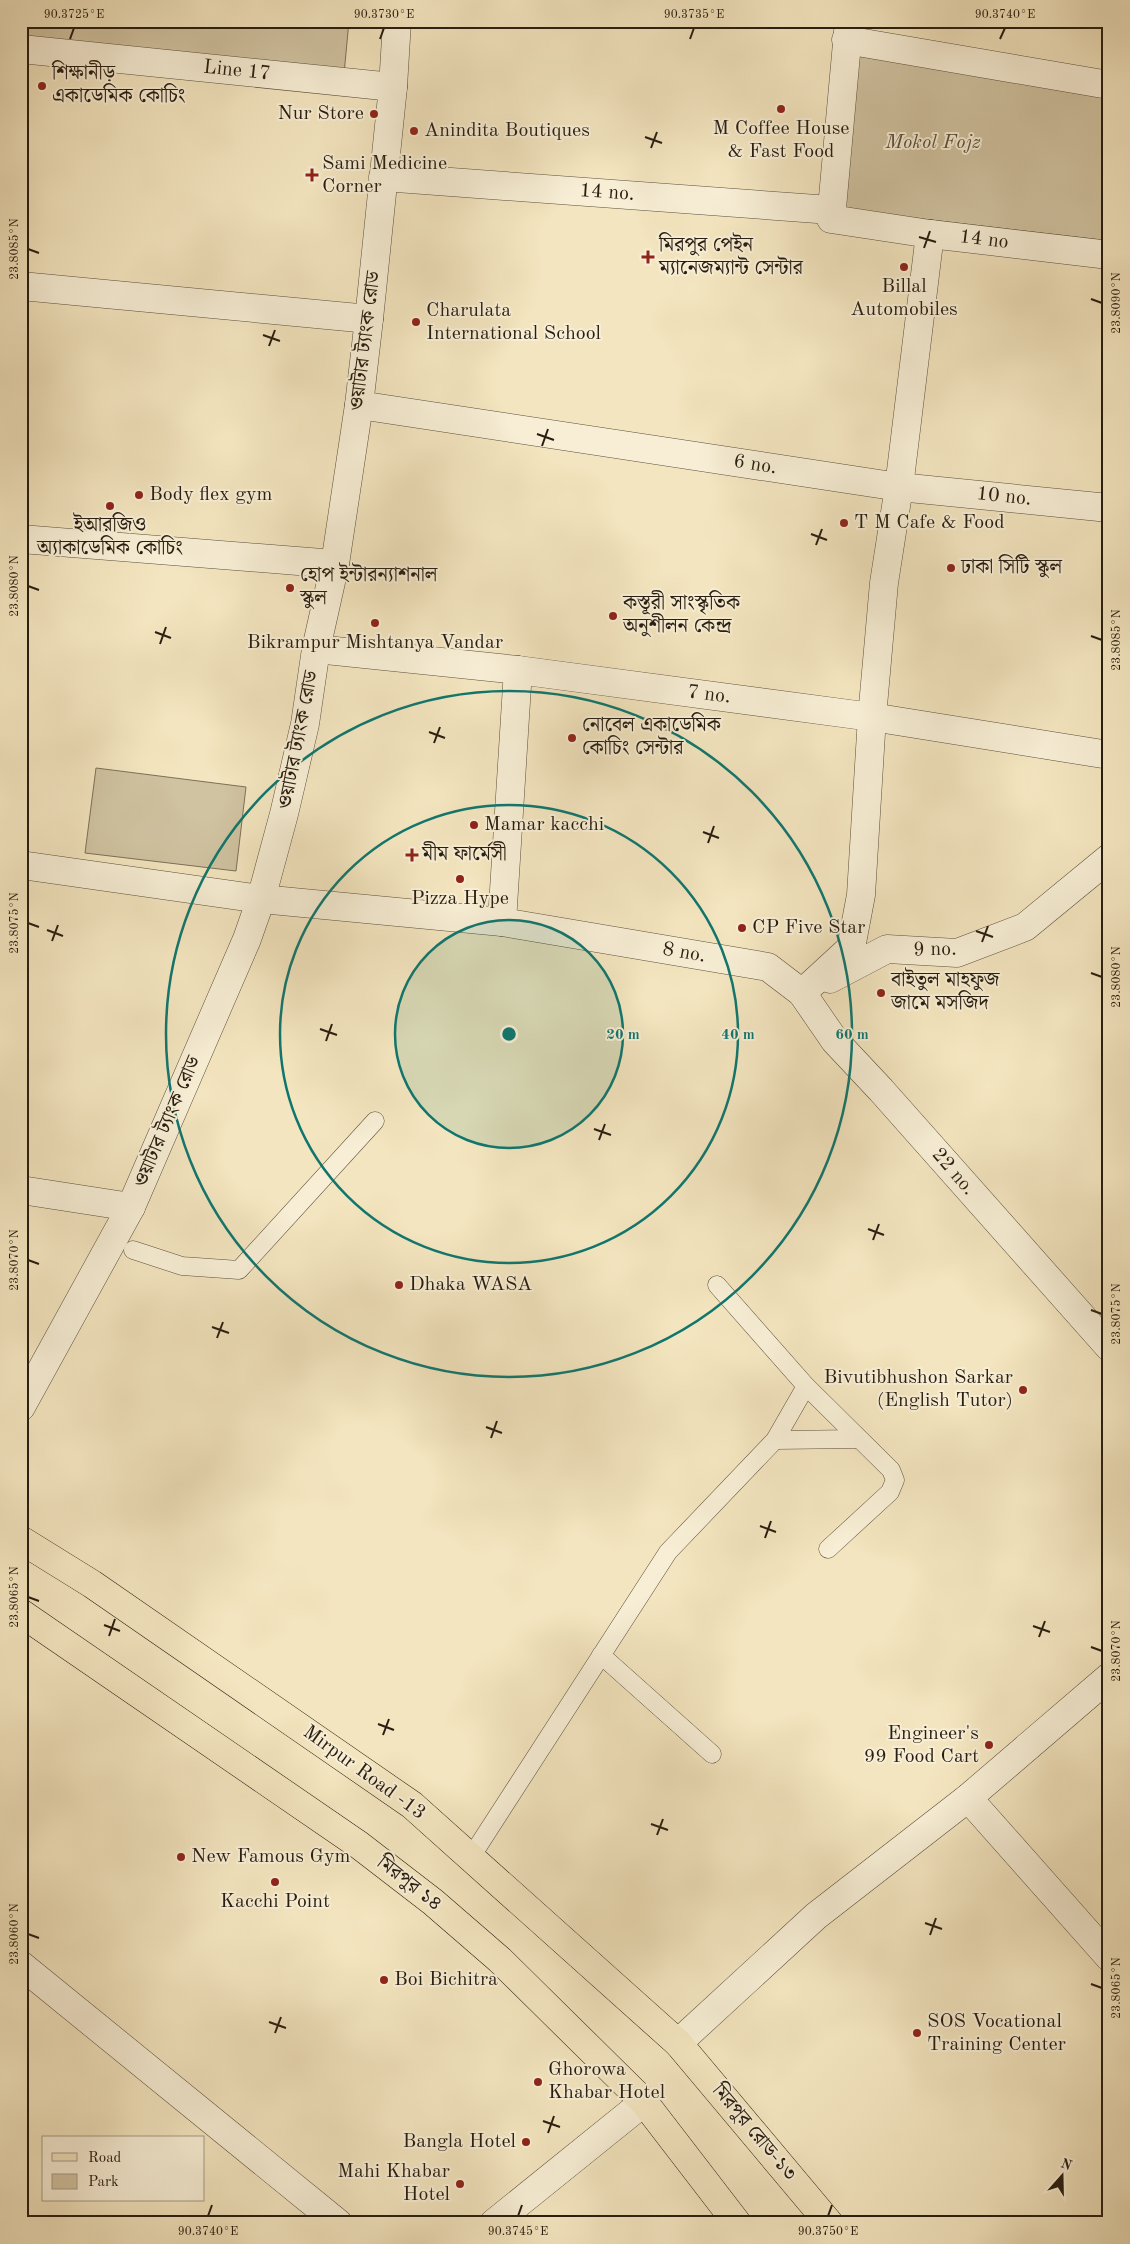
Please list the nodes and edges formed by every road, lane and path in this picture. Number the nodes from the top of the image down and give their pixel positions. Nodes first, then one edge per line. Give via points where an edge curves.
1 (397, 21) edge
2 (848, 31) edge
3 (21, 50) edge
4 (1109, 85) edge
5 (393, 87) junction
6 (383, 177) junction
7 (831, 215) junction
8 (930, 234) junction
9 (1109, 255) edge
10 (21, 286) edge
11 (369, 319) junction
12 (359, 405) junction
13 (899, 486) junction
14 (1109, 508) edge
15 (21, 539) edge
16 (335, 564) junction
17 (316, 649) junction
18 (518, 670) junction
19 (872, 717) junction
20 (1109, 755) edge
21 (21, 865) edge
22 (1105, 869) edge
23 (261, 899) junction
24 (502, 922) junction
25 (802, 993) junction
26 (375, 1121) dead end
27 (21, 1190) edge
28 (131, 1207) junction
29 (133, 1250) dead end
30 (717, 1285) dead end
31 (1109, 1347) edge
32 (806, 1386) junction
33 (21, 1407) edge
34 (858, 1439) junction
35 (775, 1440) junction
36 (21, 1540) edge
37 (828, 1549) dead end
38 (21, 1613) edge
39 (601, 1655) junction
40 (1107, 1684) edge
41 (712, 1754) dead end
42 (968, 1798) junction
43 (471, 1857) junction
44 (1109, 1958) edge
45 (21, 1965) edge
46 (678, 2043) junction
47 (644, 2102) junction
48 (338, 2223) edge
49 (494, 2223) edge
50 (737, 2223) edge
51 (829, 2223) edge

1 - 5 street, ওয়াটার ট্যাংক রোড
2 - 4 street
2 - 7 street
3 - 5 street, Line 17
5 - 6 street, ওয়াটার ট্যাংক রোড
6 - 7 street, 14 no.
6 - 11 street, ওয়াটার ট্যাংক রোড
7 - 8 street, 14 no
8 - 9 street, 14 no
8 - 13 street
10 - 11 street
11 - 12 street, ওয়াটার ট্যাংক রোড
12 - 13 street, 6 no.
12 - 16 street, ওয়াটার ট্যাংক রোড
13 - 14 street, 10 no.
13 - 19 street via 884,583
15 - 16 street
16 - 17 street, ওয়াটার ট্যাংক রোড
17 - 18 street, 7 no.
17 - 23 street, ওয়াটার ট্যাংক রোড via 305,724
18 - 19 street, 7 no.
18 - 24 street
19 - 20 street
19 - 25 street via 861,895 851,948
21 - 23 street, 8 no.
22 - 25 street, 9 no. via 1025,927 957,953 887,949
23 - 24 street, 8 no.
23 - 28 street, ওয়াটার ট্যাংক রোড
24 - 25 street, 8 no. via 768,968
25 - 31 street, 22 no. via 834,1041
26 - 29 lane via 239,1270 182,1266
27 - 28 street
28 - 33 street, ওয়াটার ট্যাংক রোড
30 - 32 lane
32 - 34 lane
32 - 35 lane
34 - 35 lane
34 - 37 lane via 891,1470 895,1480 890,1492
35 - 39 lane via 668,1552
36 - 43 main road, Mirpur Road -13 via 92,1584 404,1799
38 - 47 main road, মিরপুর ১৪ via 359,1846 433,1902 500,1960
39 - 41 lane
39 - 43 lane
40 - 42 street
42 - 44 street
42 - 46 street via 816,1916
43 - 46 main road, Mirpur Road -13
45 - 48 street
46 - 51 main road, মিরপুর রোড-১৩
47 - 49 street
47 - 50 main road, মিরপুর ১৪

